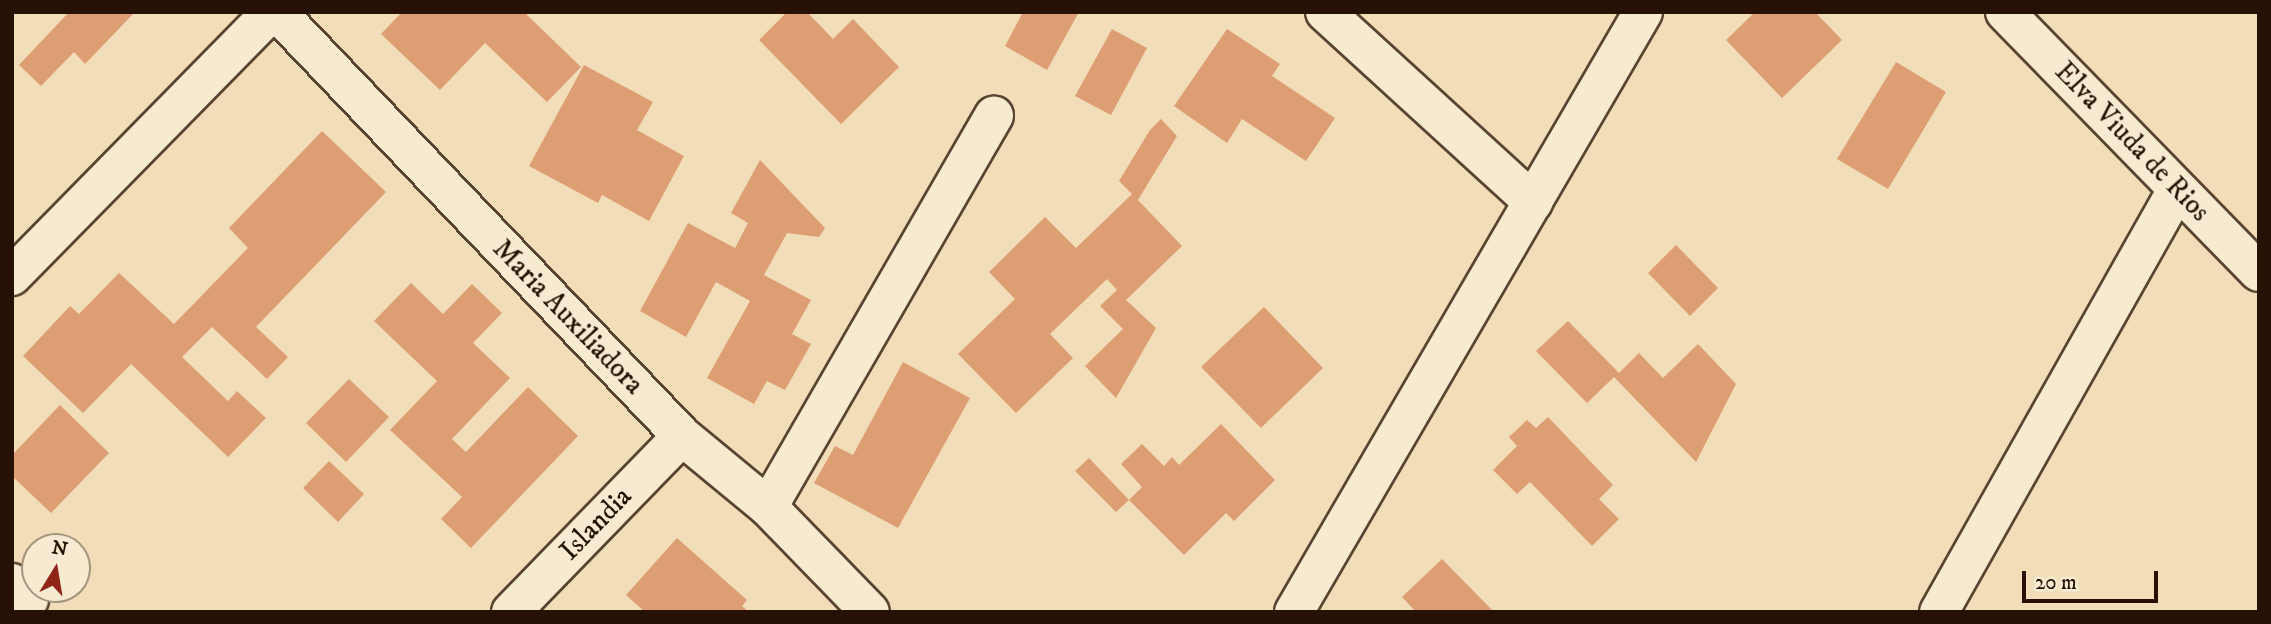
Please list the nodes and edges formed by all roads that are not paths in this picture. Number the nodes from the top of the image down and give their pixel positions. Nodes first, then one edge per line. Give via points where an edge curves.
1 (271, 12) edge
2 (277, 12) edge
3 (1325, 12) edge
4 (1643, 12) edge
5 (2005, 12) edge
6 (994, 115) dead end
7 (2177, 189) junction
8 (1533, 202) junction
9 (2259, 272) edge
10 (12, 276) edge
11 (682, 436) junction
12 (768, 507) junction
13 (511, 612) edge
14 (870, 612) edge
15 (1294, 612) edge
16 (1939, 612) edge

1 - 10 street
2 - 11 street, Maria Auxiliadora
3 - 8 street
4 - 8 street
5 - 7 street, Elva Viuda de Rios
6 - 12 street
7 - 9 street, Elva Viuda de Rios
7 - 16 street
8 - 15 street
11 - 12 street, Maria Auxiliadora
11 - 13 street, Islandia
12 - 14 street, Maria Auxiliadora

